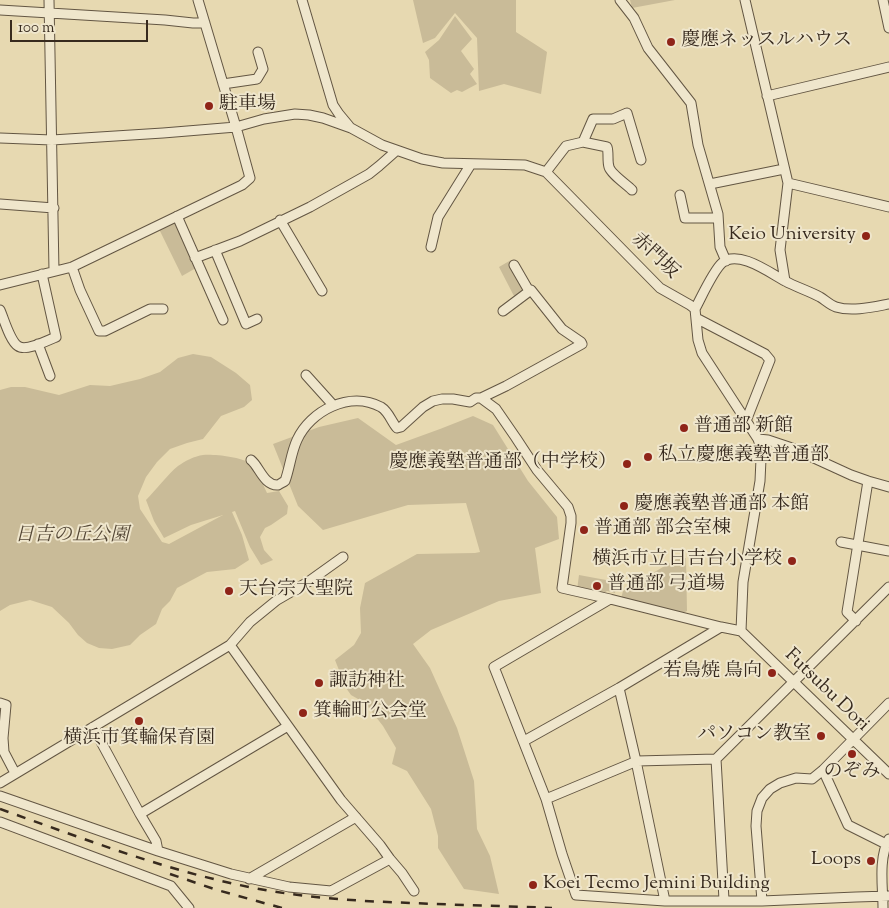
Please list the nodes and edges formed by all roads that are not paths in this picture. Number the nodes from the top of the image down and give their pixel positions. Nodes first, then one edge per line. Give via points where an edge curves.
1 (49, 0) edge
2 (198, 0) edge
3 (302, 0) edge
4 (620, 0) edge
5 (745, 0) edge
6 (882, 0) edge
7 (0, 10) edge
8 (49, 13) junction
9 (205, 23) junction
10 (889, 28) edge
11 (258, 52) dead end
12 (889, 67) edge
13 (223, 84) junction
14 (767, 96) junction
15 (236, 127) junction
16 (351, 128) junction
17 (0, 138) edge
18 (52, 140) junction
19 (583, 142) junction
20 (396, 150) junction
21 (641, 160) dead end
22 (471, 164) junction
23 (784, 169) junction
24 (546, 172) junction
25 (788, 183) junction
26 (710, 184) junction
27 (632, 190) dead end
28 (680, 195) dead end
29 (0, 204) edge
30 (889, 207) edge
31 (54, 208) junction
32 (177, 216) junction
33 (718, 218) junction
34 (280, 220) junction
35 (431, 247) dead end
36 (215, 250) junction
37 (195, 258) junction
38 (726, 261) junction
39 (514, 265) dead end
40 (72, 268) junction
41 (54, 271) junction
42 (42, 274) junction
43 (785, 281) junction
44 (0, 285) edge
45 (322, 291) dead end
46 (529, 291) junction
47 (889, 304) edge
48 (163, 309) dead end
49 (0, 310) edge
50 (503, 311) dead end
51 (695, 314) junction
52 (256, 319) dead end
53 (223, 320) dead end
54 (38, 344) junction
55 (306, 375) dead end
56 (50, 376) dead end
57 (481, 398) junction
58 (333, 405) junction
59 (746, 421) junction
60 (758, 439) junction
61 (251, 460) dead end
62 (868, 481) junction
63 (889, 487) edge
64 (841, 542) dead end
65 (858, 545) junction
66 (889, 551) edge
67 (343, 557) dead end
68 (889, 587) edge
69 (610, 599) junction
70 (856, 620) junction
71 (720, 627) junction
72 (741, 631) junction
73 (230, 645) junction
74 (794, 682) junction
75 (619, 688) junction
76 (0, 702) edge
77 (889, 703) edge
78 (288, 726) junction
79 (93, 727) junction
80 (853, 739) junction
81 (524, 741) junction
82 (716, 759) junction
83 (636, 761) junction
84 (823, 770) junction
85 (15, 773) junction
86 (889, 773) edge
87 (0, 783) edge
88 (0, 796) edge
89 (546, 798) junction
90 (140, 814) junction
91 (356, 817) junction
92 (0, 822) edge
93 (888, 842) edge
94 (158, 851) junction
95 (390, 859) junction
96 (249, 879) junction
97 (414, 891) dead end
98 (886, 896) edge
99 (724, 900) junction
100 (665, 901) junction
101 (762, 901) junction
102 (883, 907) edge
103 (189, 908) edge

1 - 8 street
2 - 9 street
3 - 16 street via 333,105
4 - 26 street via 634,18 648,48 691,104
5 - 14 street
6 - 10 street
7 - 8 street
8 - 9 street
8 - 18 street
9 - 13 street
11 - 13 street via 263,69 257,79
12 - 14 street
13 - 15 street
14 - 23 street
15 - 16 street via 295,114 323,118
15 - 18 street
15 - 32 street via 250,178 242,185
16 - 20 street
17 - 18 street
18 - 31 street
19 - 21 street via 593,119 613,119 627,112
19 - 24 street via 566,146
19 - 27 street via 607,147 610,171
20 - 22 street via 443,163
20 - 34 street via 369,174
22 - 24 street via 525,166
22 - 35 street via 438,217
23 - 25 street
23 - 26 street
24 - 51 street, 赤門坂 via 660,288 690,305
25 - 30 street
25 - 43 street via 780,250
26 - 33 street
28 - 33 street via 685,218
29 - 31 street
31 - 41 street
32 - 37 street
32 - 40 street
33 - 38 street via 720,247
34 - 36 street
34 - 45 street
36 - 37 street
36 - 52 street via 246,324
37 - 53 street
38 - 43 street via 750,262
38 - 51 street via 710,280
39 - 46 street
40 - 41 street
40 - 48 street via 99,331 150,310
41 - 42 street
42 - 44 street
42 - 54 street via 56,337
43 - 47 street via 834,307 845,309
46 - 50 street
46 - 57 street via 534,293 562,330 582,344
49 - 54 street via 18,346
51 - 59 street via 702,353
51 - 59 street, 赤門坂 via 765,354 770,360
54 - 56 street
55 - 58 street
57 - 58 street via 470,402 453,399 433,401 397,428 385,410 372,404 353,401
57 - 69 street via 496,409 537,470 568,507 571,523 562,588
58 - 61 street via 306,425 297,438 285,481 278,485 270,483
59 - 60 street
60 - 62 street via 792,448
60 - 72 street via 762,459 744,582
62 - 63 street
62 - 65 street
64 - 65 street
65 - 66 street
65 - 70 street via 847,612
67 - 73 street via 277,600 250,622
68 - 70 street
69 - 71 street
69 - 81 street via 494,667
70 - 74 street
71 - 72 street
71 - 75 street
72 - 74 street, Futsubu Dori
73 - 78 street
73 - 79 street
74 - 80 street, Futsubu Dori
74 - 82 street
75 - 81 street
75 - 83 street
76 - 85 street via 6,705 4,752
77 - 80 street
78 - 90 street
78 - 91 street
79 - 85 street
79 - 90 street
80 - 84 street
80 - 86 street, Futsubu Dori
81 - 89 street
82 - 83 street
82 - 99 street
83 - 89 street
83 - 100 street
84 - 93 street via 848,825
84 - 101 street via 812,779 796,778 780,783 762,798 756,826
85 - 87 street
88 - 94 street
89 - 100 street via 576,895
90 - 94 street via 156,841
91 - 95 street
91 - 96 street
92 - 103 street via 172,886
93 - 98 street via 883,864
94 - 96 street
95 - 96 street via 331,891
95 - 97 street
98 - 101 street
98 - 102 street
99 - 100 street
99 - 101 street

